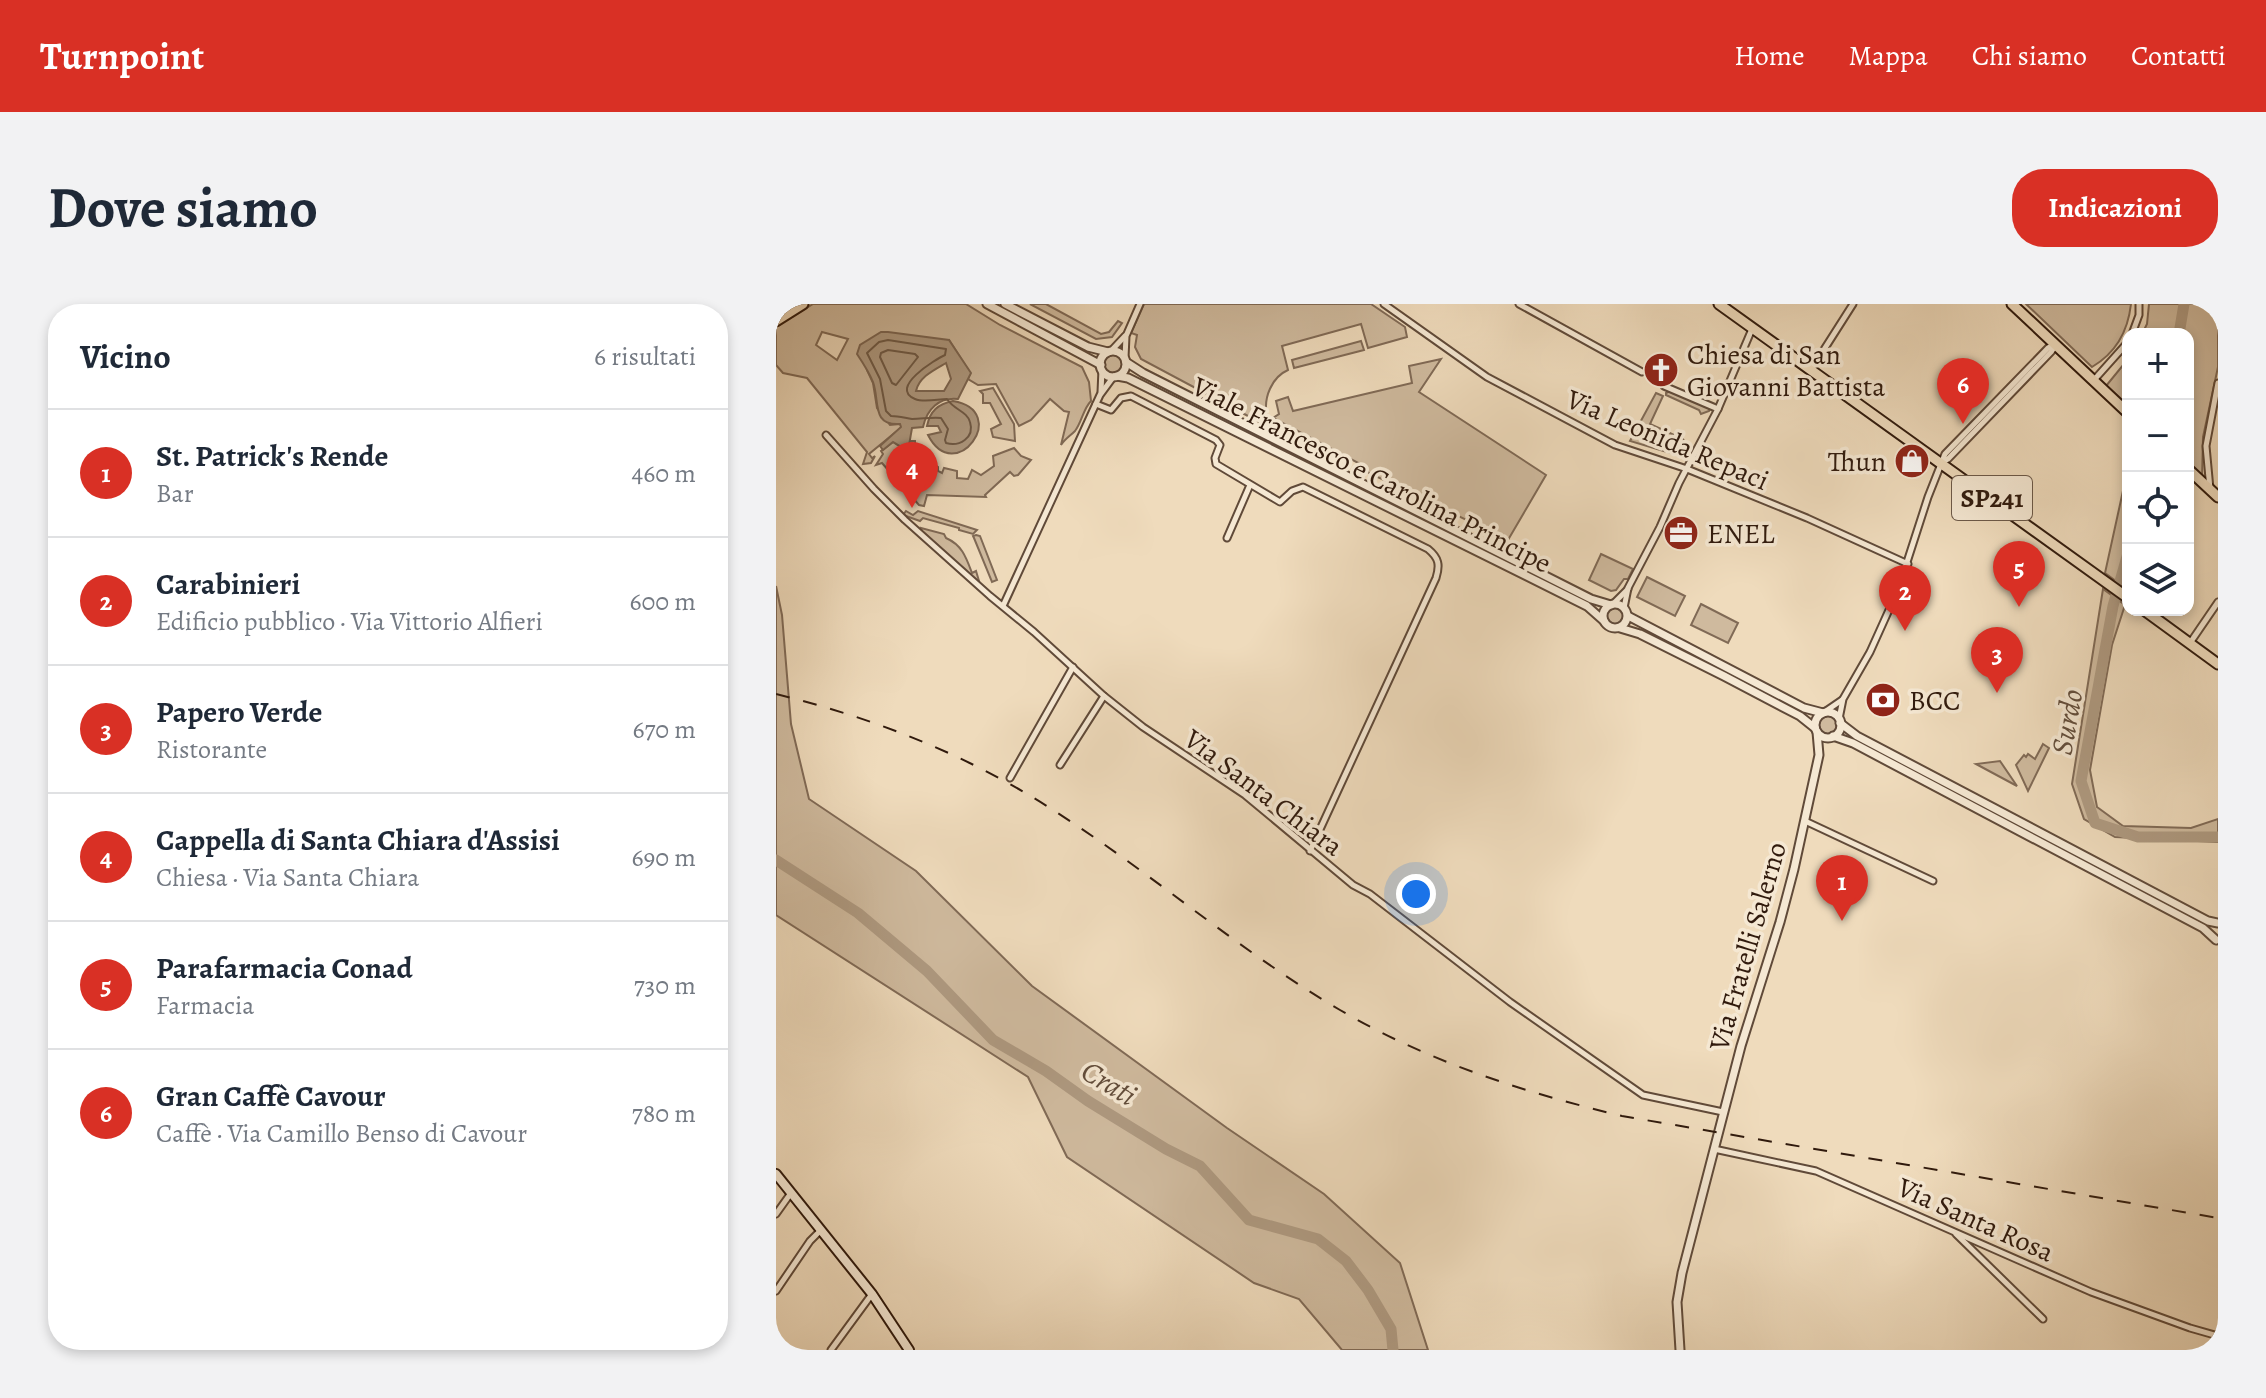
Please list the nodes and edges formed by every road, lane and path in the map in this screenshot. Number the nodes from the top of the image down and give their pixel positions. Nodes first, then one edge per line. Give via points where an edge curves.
1 (803, 304) edge
2 (987, 304) edge
3 (1005, 304) edge
4 (1140, 304) edge
5 (1384, 304) edge
6 (1519, 304) edge
7 (1719, 304) edge
8 (1853, 304) edge
9 (2012, 304) edge
10 (2139, 304) edge
11 (776, 321) edge
12 (1752, 328) junction
13 (2134, 328) edge
14 (1126, 336) junction
15 (2055, 344) junction
16 (2122, 349) edge
17 (1110, 352) junction
18 (1126, 360) junction
19 (1101, 367) junction
20 (1811, 370) junction
21 (1642, 372) dead end
22 (1115, 376) junction
23 (2094, 380) junction
24 (2218, 383) edge
25 (1664, 386) dead end
26 (1101, 392) junction
27 (1096, 404) junction
28 (2122, 407) edge
29 (1718, 409) junction
30 (826, 435) dead end
31 (1941, 462) junction
32 (1687, 469) junction
33 (2194, 475) edge
34 (1250, 485) junction
35 (2214, 493) edge
36 (1227, 538) dead end
37 (1908, 564) junction
38 (1628, 588) junction
39 (2122, 594) edge
40 (2218, 602) edge
41 (1612, 605) junction
42 (1003, 606) junction
43 (1626, 612) junction
44 (2152, 616) edge
45 (1604, 621) junction
46 (1620, 628) junction
47 (2190, 643) junction
48 (2218, 664) edge
49 (1073, 667) junction
50 (1104, 696) junction
51 (1843, 699) junction
52 (1823, 713) junction
53 (1839, 721) junction
54 (1816, 730) junction
55 (1832, 737) junction
56 (1819, 755) junction
57 (1060, 765) dead end
58 (1010, 778) dead end
59 (1805, 821) junction
60 (1310, 851) junction
61 (1933, 881) dead end
62 (2218, 926) edge
63 (2217, 942) edge
64 (1723, 1112) junction
65 (1714, 1149) junction
66 (776, 1174) edge
67 (791, 1193) junction
68 (776, 1214) edge
69 (821, 1230) junction
70 (1952, 1231) junction
71 (776, 1291) edge
72 (872, 1294) junction
73 (2043, 1319) dead end
74 (2218, 1336) edge
75 (831, 1350) edge
76 (909, 1350) edge
77 (1680, 1350) edge

1 - 11 main road
2 - 19 street, Viale Francesco e Carolina Principe
3 - 17 street, Viale Francesco e Carolina Principe via 1088,347
4 - 14 street
5 - 32 street, Via Leonida Repaci via 1487,377 1534,403 1615,445
6 - 21 street
7 - 12 main road, SP241
8 - 20 street
9 - 15 main road
10 - 13 street
12 - 20 main road, SP241
12 - 29 street
14 - 17 street
14 - 18 street
15 - 23 main road
15 - 31 street
16 - 23 street
17 - 18 street, Viale Francesco e Carolina Principe via 1119,352
17 - 19 street via 1102,357
18 - 22 street via 1124,371
18 - 41 street, Viale Francesco e Carolina Principe via 1157,381
19 - 22 street, Viale Francesco e Carolina Principe
19 - 26 street
20 - 31 main road, SP241
22 - 26 street
22 - 45 street, Viale Francesco e Carolina Principe via 1374,499 1587,606
23 - 28 main road
24 - 35 street via 2206,446
25 - 29 street
26 - 27 street
27 - 34 street via 1111,410 1121,398 1131,396 1212,437 1220,445 1216,464
27 - 42 street
29 - 32 street
30 - 42 street, Via Santa Chiara via 905,520
31 - 37 street
31 - 39 main road, SP241
32 - 37 street, Via Leonida Repaci
32 - 38 street
33 - 35 main road
34 - 36 street
34 - 60 street via 1280,502 1303,487 1428,549 1440,566
37 - 51 street via 1885,621
38 - 41 street
38 - 43 street
40 - 47 street
41 - 43 street, Viale Francesco e Carolina Principe
41 - 45 street
42 - 49 street, Via Santa Chiara
43 - 46 street
43 - 52 street, Viale Francesco e Carolina Principe via 1804,708
44 - 47 main road
45 - 46 street, Viale Francesco e Carolina Principe
46 - 54 street, Viale Francesco e Carolina Principe via 1750,689
47 - 48 main road
49 - 50 street, Via Santa Chiara
49 - 58 street
50 - 57 street
50 - 60 street, Via Santa Chiara via 1245,795
51 - 52 street
51 - 53 street
52 - 53 street, Viale Francesco e Carolina Principe
52 - 54 street
53 - 55 street via 1839,731
53 - 62 street, Viale Francesco e Carolina Principe via 1857,736
54 - 55 street, Viale Francesco e Carolina Principe
54 - 56 street, Via Fratelli Salerno
55 - 56 street, Via Fratelli Salerno
55 - 63 street, Viale Francesco e Carolina Principe via 2190,921
56 - 59 street, Via Fratelli Salerno
59 - 61 street
59 - 64 street, Via Fratelli Salerno
60 - 64 street, Via Santa Chiara via 1643,1095
62 - 63 street, Viale Francesco e Carolina Principe
64 - 65 street, Via Fratelli Salerno
65 - 70 street, Via Santa Rosa via 1816,1171
65 - 77 street, Via Fratelli Salerno via 1679,1288
66 - 67 main road
67 - 68 street
67 - 69 main road
69 - 71 street
69 - 72 main road
70 - 73 street
70 - 74 street, Via Santa Rosa via 2091,1292
72 - 75 street
72 - 76 main road

